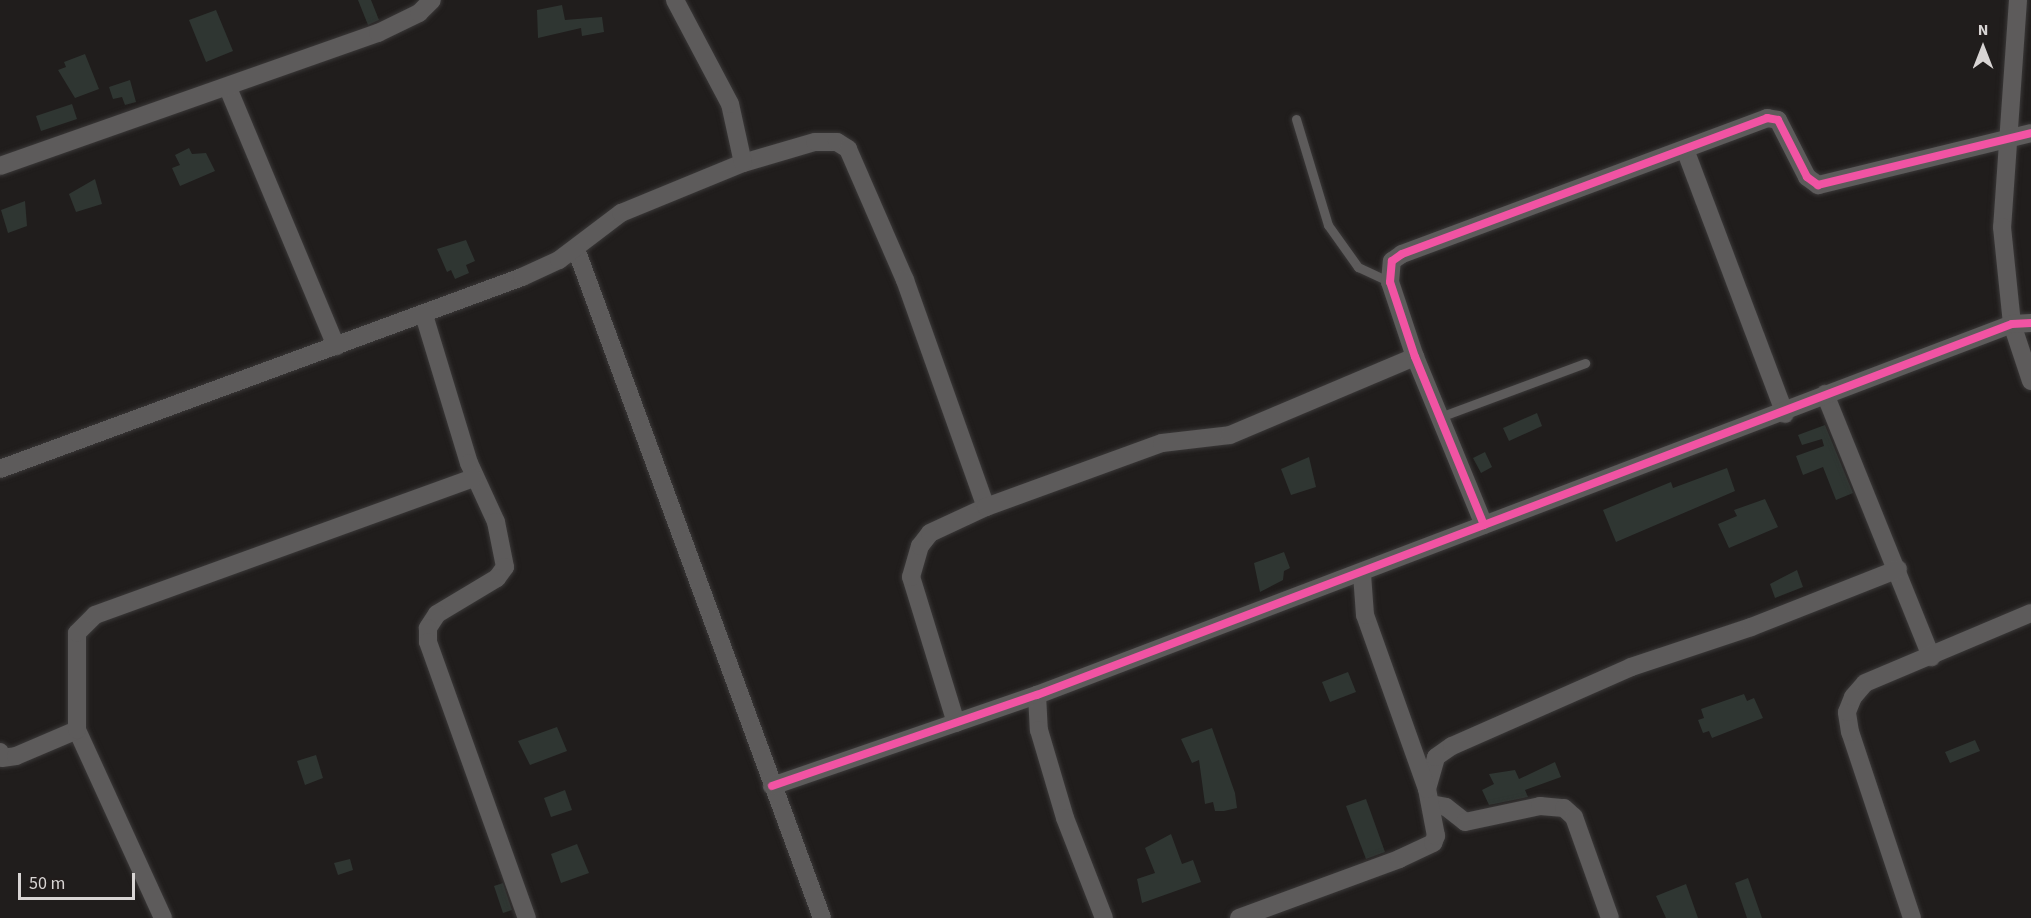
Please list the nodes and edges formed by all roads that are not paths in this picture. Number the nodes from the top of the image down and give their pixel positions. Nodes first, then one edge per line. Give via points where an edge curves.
1 (432, 0) edge
2 (675, 0) edge
3 (2018, 0) edge
4 (228, 88) junction
5 (1296, 119) dead end
6 (2031, 133) edge
7 (2005, 141) junction
8 (1686, 152) junction
9 (743, 164) junction
10 (0, 166) edge
11 (576, 249) junction
12 (1390, 282) junction
13 (424, 315) junction
14 (2031, 323) edge
15 (2012, 324) junction
16 (336, 346) junction
17 (1415, 357) junction
18 (1585, 363) dead end
19 (2031, 381) edge
20 (1825, 394) junction
21 (1785, 414) junction
22 (1440, 417) junction
23 (0, 470) edge
24 (474, 478) junction
25 (986, 507) junction
26 (1484, 525) junction
27 (1898, 569) junction
28 (1362, 574) junction
29 (2031, 613) edge
30 (1931, 657) junction
31 (1037, 695) junction
32 (956, 723) junction
33 (77, 730) junction
34 (1, 756) edge
35 (771, 786) junction
36 (1429, 797) junction
37 (163, 918) edge
38 (527, 918) edge
39 (822, 918) edge
40 (1104, 918) edge
41 (1239, 918) edge
42 (1610, 918) edge
43 (1912, 918) edge

1 - 4 street via 419,13 378,33
2 - 9 street via 730,104
3 - 7 street
4 - 10 street
4 - 16 street
5 - 12 lane via 1328,225 1358,267
6 - 7 street
7 - 8 street via 1818,185 1807,177 1778,120 1752,122
7 - 15 street via 2002,227
8 - 12 street via 1402,254 1389,269
8 - 21 street
9 - 11 street via 621,213
9 - 25 street via 815,142 837,142 848,149 905,280
11 - 13 street via 522,277
11 - 35 street
12 - 17 street
13 - 16 street
13 - 24 street
14 - 15 street
15 - 19 street
15 - 20 street
16 - 23 street
17 - 22 street
17 - 25 street via 1230,435 1162,443
18 - 22 lane
20 - 21 street
20 - 27 street
21 - 26 street via 1711,437
22 - 26 street
24 - 33 street via 95,615 77,633
24 - 38 street via 496,522 505,567 497,578 437,614 428,628 428,642
25 - 32 street via 930,533 912,565 913,596
26 - 28 street
27 - 30 street
27 - 36 street via 1751,627 1631,667 1452,746 1436,758
28 - 31 street
28 - 36 street via 1365,615
29 - 30 street
30 - 43 street via 1865,683 1847,712
31 - 32 street
31 - 40 street via 1039,730 1065,818
32 - 35 street
33 - 34 street
33 - 37 street
35 - 39 street
36 - 41 street via 1436,826 1433,843
36 - 42 street via 1466,822 1540,806 1564,808 1574,817 1584,839

